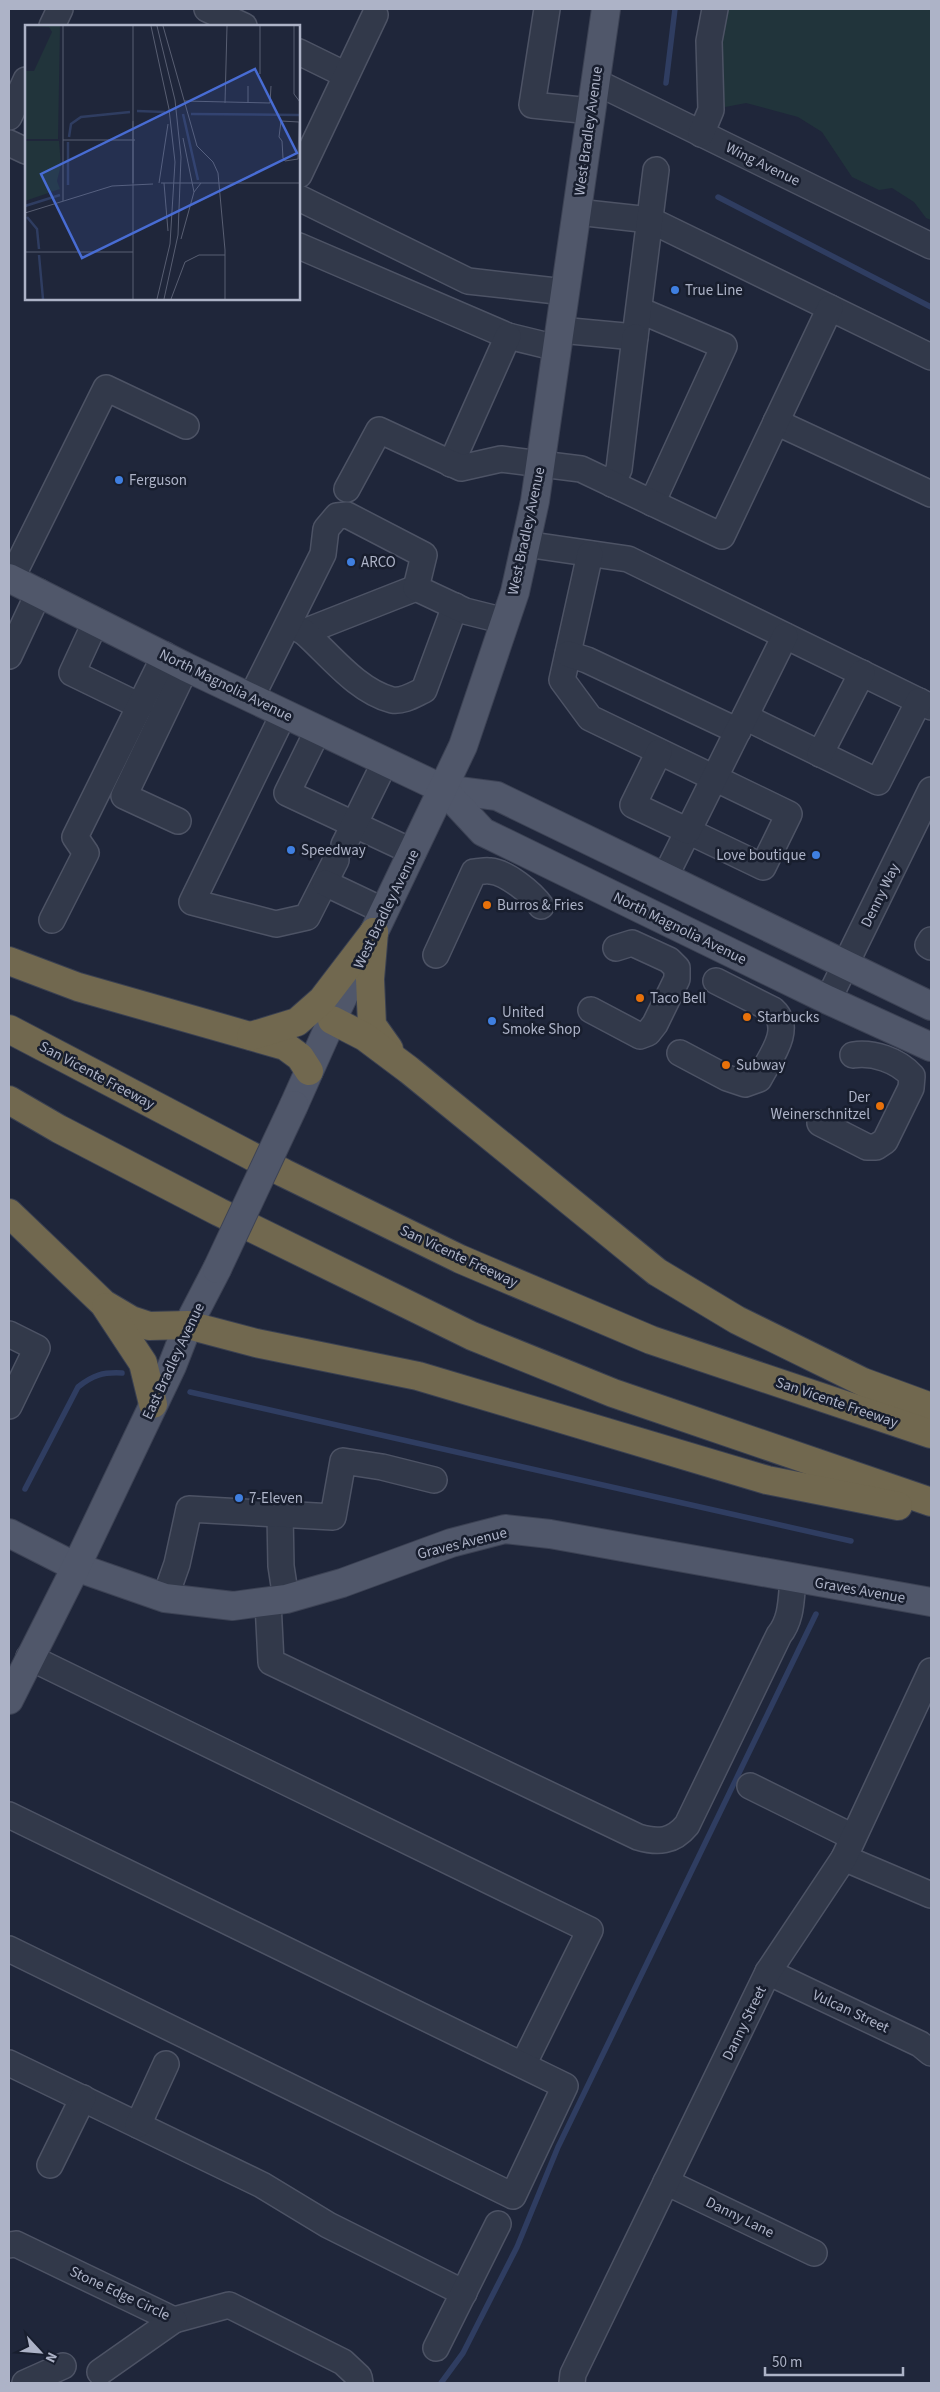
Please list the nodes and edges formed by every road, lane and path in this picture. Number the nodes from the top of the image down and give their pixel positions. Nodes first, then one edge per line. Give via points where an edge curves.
1 (60, 9) edge
2 (207, 9) edge
3 (547, 9) edge
4 (606, 9) edge
5 (714, 9) edge
6 (375, 11) edge
7 (52, 25) edge
8 (242, 25) edge
9 (300, 52) edge
10 (346, 75) junction
11 (25, 82) edge
12 (596, 82) junction
13 (592, 111) junction
14 (9, 117) edge
15 (702, 134) junction
16 (9, 143) edge
17 (25, 151) edge
18 (656, 170) dead end
19 (300, 173) edge
20 (300, 198) edge
21 (577, 212) junction
22 (650, 220) junction
23 (300, 246) edge
24 (931, 246) edge
25 (565, 292) junction
26 (830, 308) junction
27 (639, 310) junction
28 (508, 336) junction
29 (635, 336) junction
30 (558, 339) junction
31 (931, 357) edge
32 (776, 422) junction
33 (186, 426) dead end
34 (451, 464) junction
35 (540, 464) junction
36 (612, 484) junction
37 (347, 489) dead end
38 (931, 494) edge
39 (652, 503) junction
40 (525, 544) junction
41 (590, 554) junction
42 (10, 578) edge
43 (416, 588) junction
44 (39, 592) junction
45 (455, 606) junction
46 (96, 621) junction
47 (505, 621) junction
48 (296, 628) junction
49 (785, 636) junction
50 (568, 654) junction
51 (9, 656) edge
52 (175, 661) junction
53 (862, 673) junction
54 (251, 698) junction
55 (925, 704) edge
56 (140, 706) junction
57 (284, 713) junction
58 (741, 724) junction
59 (318, 730) junction
60 (659, 752) junction
61 (820, 754) junction
62 (385, 762) junction
63 (714, 778) junction
64 (443, 789) junction
65 (929, 803) edge
66 (178, 821) dead end
67 (688, 830) junction
68 (344, 843) junction
69 (413, 852) junction
70 (665, 877) junction
71 (325, 883) junction
72 (541, 906) dead end
73 (52, 920) dead end
74 (379, 921) junction
75 (931, 940) edge
76 (931, 947) edge
77 (616, 948) dead end
78 (436, 955) dead end
79 (9, 961) edge
80 (846, 965) junction
81 (716, 981) dead end
82 (828, 1000) junction
83 (931, 1006) edge
84 (591, 1010) dead end
85 (332, 1020) junction
86 (9, 1029) edge
87 (251, 1036) junction
88 (931, 1047) edge
89 (680, 1053) dead end
90 (853, 1055) dead end
91 (409, 1070) junction
92 (309, 1071) junction
93 (9, 1100) edge
94 (820, 1123) dead end
95 (9, 1213) edge
96 (104, 1304) junction
97 (188, 1325) junction
98 (9, 1334) edge
99 (16, 1372) edge
100 (153, 1404) junction
101 (9, 1406) edge
102 (931, 1407) edge
103 (931, 1434) edge
104 (434, 1480) dead end
105 (931, 1502) edge
106 (931, 1512) edge
107 (280, 1514) junction
108 (9, 1533) edge
109 (76, 1567) junction
110 (793, 1579) junction
111 (165, 1598) junction
112 (277, 1601) junction
113 (931, 1602) edge
114 (30, 1657) junction
115 (931, 1671) edge
116 (9, 1700) edge
117 (750, 1786) dead end
118 (9, 1815) edge
119 (848, 1847) junction
120 (931, 1895) edge
121 (9, 1949) edge
122 (768, 1972) junction
123 (931, 2053) edge
124 (9, 2063) edge
125 (166, 2064) dead end
126 (523, 2065) junction
127 (83, 2098) junction
128 (138, 2125) junction
129 (50, 2166) dead end
130 (666, 2182) junction
131 (498, 2224) dead end
132 (9, 2245) edge
133 (814, 2253) dead end
134 (464, 2293) junction
135 (174, 2320) junction
136 (436, 2348) dead end
137 (63, 2366) dead end
138 (100, 2372) dead end
139 (25, 2383) edge
140 (360, 2383) edge
141 (572, 2383) edge

1 - 7 street
2 - 8 street
3 - 13 street via 532,105
4 - 12 main road, West Bradley Avenue
5 - 15 street via 709,42 711,110
6 - 10 street
9 - 10 street
10 - 19 street
11 - 14 street
12 - 13 main road, West Bradley Avenue
12 - 15 street, Wing Avenue
13 - 21 main road, West Bradley Avenue
15 - 24 street, Wing Avenue
16 - 17 street
18 - 22 street
20 - 25 street via 468,281
21 - 22 street
21 - 25 main road, West Bradley Avenue
22 - 26 street
22 - 27 street
23 - 28 street
25 - 30 main road, West Bradley Avenue
26 - 31 street
26 - 32 street
27 - 29 street
27 - 39 street via 724,346
28 - 30 street
28 - 34 street
29 - 30 street
29 - 36 street via 619,469
30 - 35 main road, West Bradley Avenue
32 - 38 street
32 - 39 street via 722,536
33 - 42 street via 106,388
34 - 35 street via 461,468 501,459
34 - 37 street via 379,430
35 - 36 street via 581,469
35 - 40 main road, West Bradley Avenue
36 - 39 street
40 - 41 street
40 - 47 main road, West Bradley Avenue
41 - 49 street via 628,559
41 - 50 street
42 - 44 main road, North Magnolia Avenue
43 - 45 street
43 - 48 street
43 - 48 street via 424,554 342,514 329,523 323,554
44 - 46 main road, North Magnolia Avenue
44 - 51 street
45 - 47 street
45 - 48 street via 424,690 402,700 392,700 362,686
46 - 52 main road, North Magnolia Avenue
46 - 56 street via 72,673
47 - 64 main road, West Bradley Avenue via 463,746
48 - 54 street
49 - 53 street
49 - 58 street
50 - 58 street
50 - 60 street via 562,680 590,718
52 - 54 main road, North Magnolia Avenue
52 - 56 street
52 - 66 street via 124,796
53 - 55 street
53 - 61 street
54 - 57 main road, North Magnolia Avenue
55 - 61 street via 878,782
56 - 73 street via 75,838 86,853
57 - 59 main road, North Magnolia Avenue
57 - 71 street via 192,902 276,924 307,917
58 - 61 street
58 - 63 street
59 - 62 main road, North Magnolia Avenue
59 - 68 street via 287,793
60 - 63 street
60 - 67 street via 633,805
62 - 64 main road, North Magnolia Avenue
62 - 68 street
63 - 67 street
63 - 67 street via 788,814 763,867
64 - 69 main road, West Bradley Avenue
64 - 70 main road, North Magnolia Avenue via 497,796
64 - 82 main road, North Magnolia Avenue via 484,832
65 - 80 street, Denny Way
67 - 70 street
68 - 69 street
68 - 71 street
69 - 74 main road, West Bradley Avenue
70 - 80 main road, North Magnolia Avenue
71 - 74 street
72 - 78 street via 533,894 518,883 491,870 474,872
74 - 85 main road, West Bradley Avenue
74 - 87 highway via 322,1000 297,1022
74 - 91 highway via 370,979 372,1025
75 - 76 street via 928,945
77 - 84 street via 632,942 669,960 677,968 677,980 656,1024 640,1036
79 - 87 highway via 78,987
80 - 82 street, Denny Way
80 - 83 main road, North Magnolia Avenue
81 - 89 street via 779,1015 782,1033 760,1080 746,1084 727,1078
82 - 88 main road, North Magnolia Avenue
85 - 91 highway via 365,1037
85 - 92 main road, East Bradley Avenue
86 - 103 highway, San Vicente Freeway via 284,1173 460,1259 651,1340
87 - 92 highway via 285,1046 300,1057
90 - 94 street via 866,1053 878,1056 904,1067 912,1076 911,1088 898,1115 885,1141 876,1147 867,1147
91 - 102 highway via 658,1272 737,1320 863,1382
92 - 97 main road, East Bradley Avenue, bridge
93 - 105 highway via 219,1212 472,1336 613,1393
95 - 96 highway
96 - 97 highway via 131,1320 149,1326
96 - 100 highway via 143,1363
97 - 100 main road, East Bradley Avenue
97 - 106 highway via 256,1343 418,1376 767,1480
98 - 99 street via 37,1348
99 - 101 street
100 - 109 main road, East Bradley Avenue
104 - 107 street via 343,1461 333,1517
107 - 111 street via 188,1509 177,1564
107 - 112 street via 281,1566
108 - 109 main road, Graves Avenue
109 - 111 main road, Graves Avenue
109 - 114 main road, East Bradley Avenue
110 - 112 main road, Graves Avenue via 550,1534 505,1529 451,1543 342,1583
110 - 112 street via 791,1610 784,1628 687,1824 675,1837 657,1841 638,1837 271,1662
110 - 113 main road, Graves Avenue
111 - 112 main road, Graves Avenue via 233,1606
114 - 116 main road, East Bradley Avenue
114 - 126 street via 590,1930
115 - 119 street, Danny Street
117 - 119 street
118 - 126 street
119 - 120 street
119 - 122 street, Danny Street
121 - 126 street via 514,2196 565,2086
122 - 123 street, Vulcan Street via 920,2044
122 - 130 street, Danny Street
124 - 127 street
125 - 128 street
127 - 128 street
127 - 129 street
128 - 134 street via 262,2185 328,2225
130 - 133 street, Danny Lane
130 - 141 street, Danny Street via 573,2374
131 - 134 street
132 - 135 street, Stone Edge Circle via 16,2244
134 - 136 street
135 - 138 street
135 - 140 street, Stone Edge Circle via 229,2305 342,2362 359,2376
137 - 139 street

